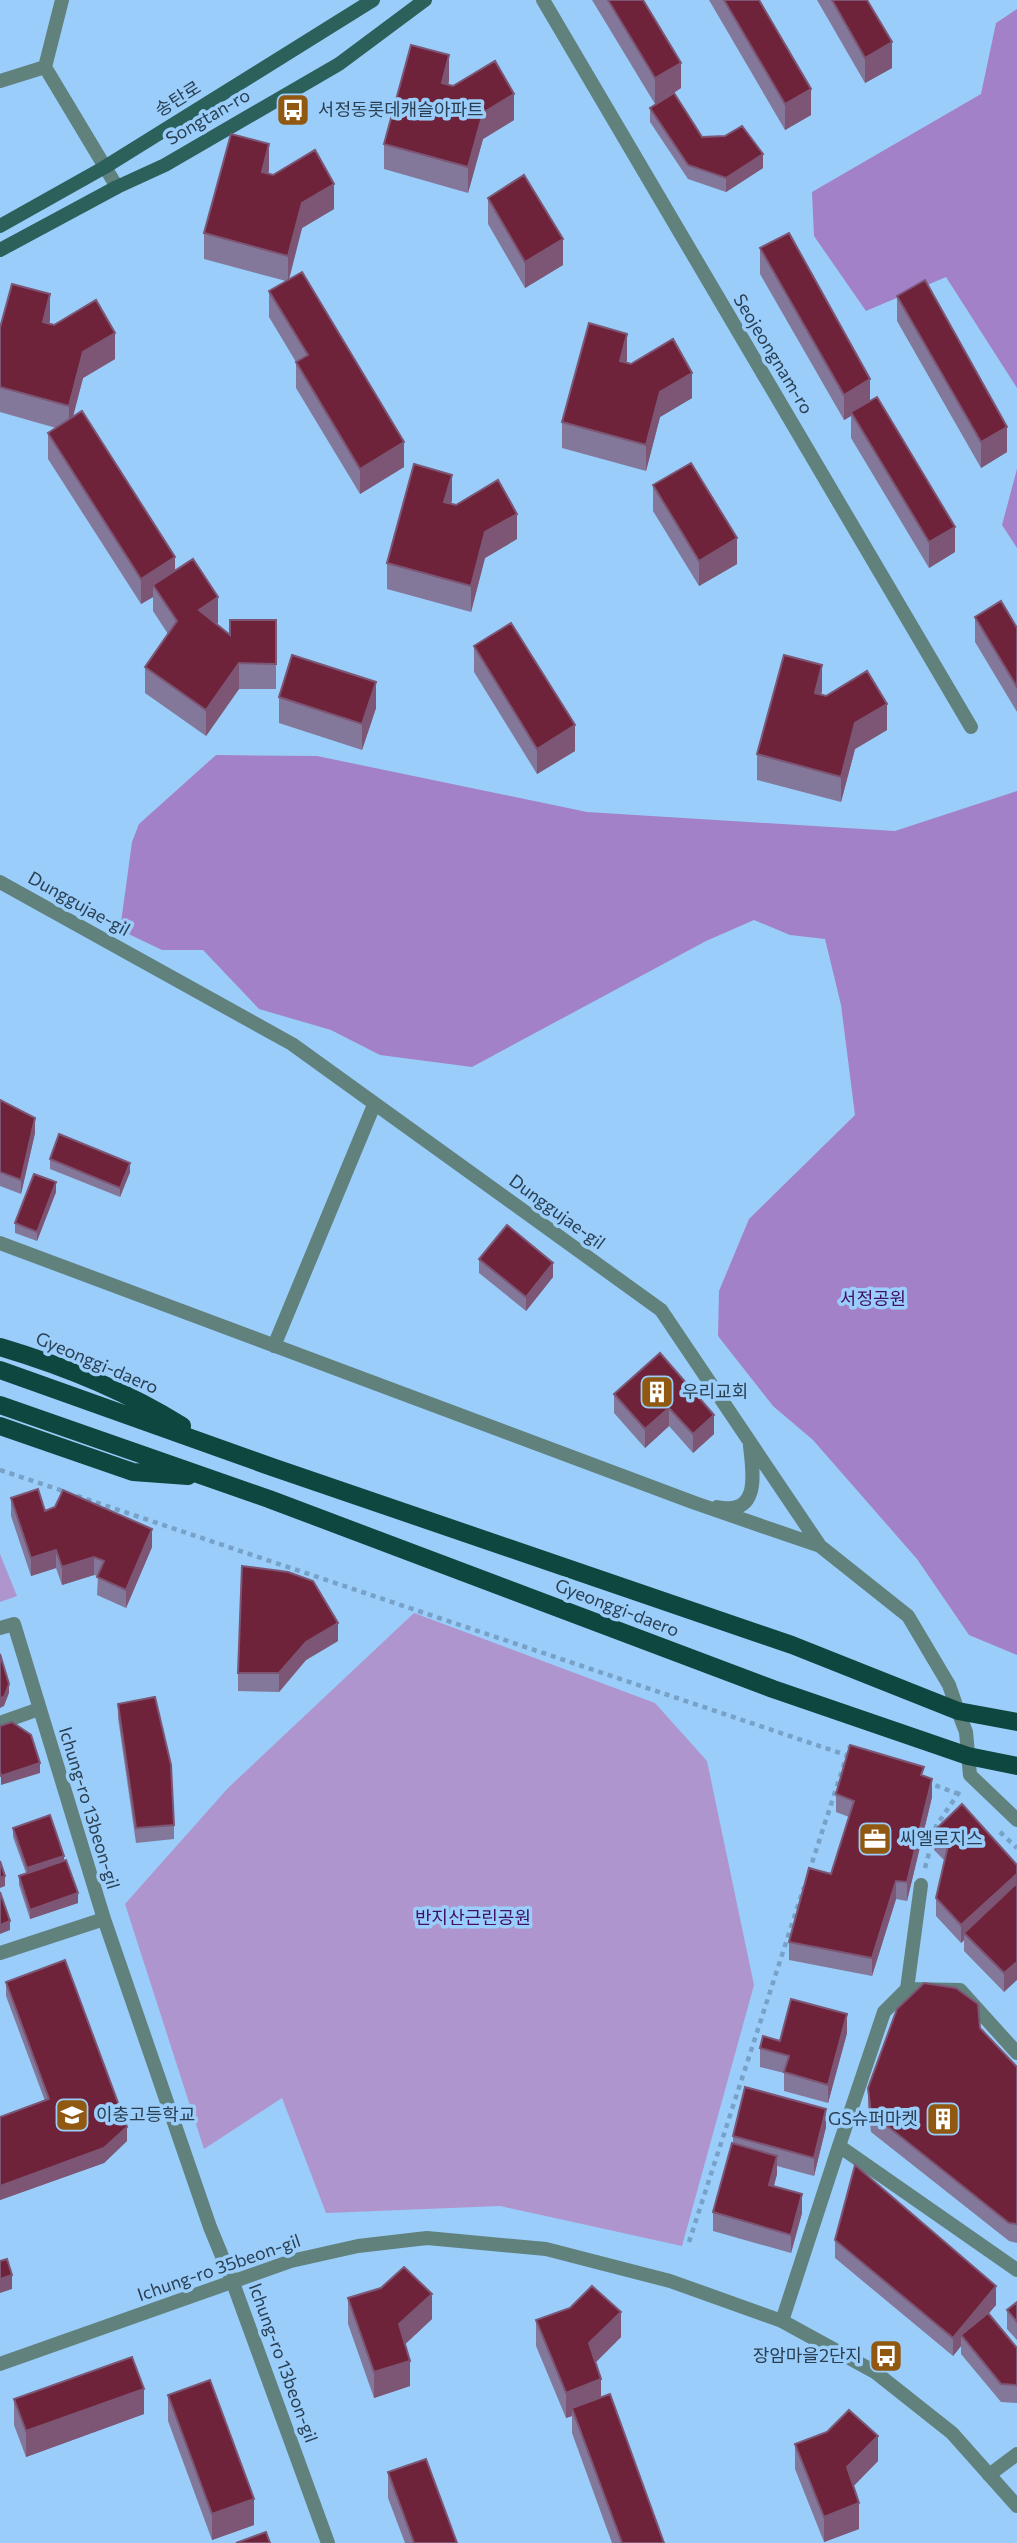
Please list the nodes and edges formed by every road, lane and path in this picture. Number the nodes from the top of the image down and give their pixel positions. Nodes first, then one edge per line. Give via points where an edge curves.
1 (62, 0) edge
2 (373, 0) edge
3 (425, 0) edge
4 (542, 0) edge
5 (45, 67) junction
6 (0, 82) edge
7 (105, 167) junction
8 (117, 187) junction
9 (0, 226) edge
10 (0, 250) edge
11 (971, 727) dead end
12 (0, 882) edge
13 (374, 1105) junction
14 (0, 1244) edge
15 (274, 1346) junction
16 (0, 1347) edge
17 (0, 1370) edge
18 (0, 1405) edge
19 (0, 1426) edge
20 (750, 1443) junction
21 (212, 1445) junction
22 (0, 1470) edge
23 (207, 1477) junction
24 (695, 1503) junction
25 (820, 1546) junction
26 (0, 1628) edge
27 (38, 1709) junction
28 (958, 1711) junction
29 (1017, 1722) edge
30 (0, 1724) edge
31 (850, 1746) edge
32 (847, 1756) junction
33 (968, 1756) junction
34 (859, 1760) edge
35 (1017, 1766) edge
36 (970, 1775) junction
37 (921, 1780) edge
38 (959, 1793) junction
39 (968, 1802) dead end
40 (1017, 1820) edge
41 (998, 1830) dead end
42 (1017, 1849) edge
43 (921, 1885) joint
44 (104, 1919) junction
45 (0, 1953) edge
46 (907, 1989) junction
47 (1017, 2053) edge
48 (839, 2146) junction
49 (689, 2242) dead end
50 (1017, 2270) edge
51 (233, 2283) junction
52 (782, 2320) junction
53 (0, 2364) edge
54 (1017, 2454) edge
55 (989, 2475) junction
56 (1017, 2506) edge
57 (328, 2543) edge

1 - 5 street
2 - 7 main road, 송탄로
3 - 8 main road, Songtan-ro via 339,64
4 - 11 street, Seojeongnam-ro
5 - 6 street
5 - 7 street
7 - 8 street
7 - 9 main road, 송탄로
8 - 10 main road, Songtan-ro
12 - 13 street, Dunggujae-gil via 292,1044
13 - 15 street
13 - 20 street, Dunggujae-gil via 661,1310
14 - 15 street
15 - 24 street
16 - 21 main road, Gyeonggi-daero via 50,1362 120,1392
17 - 21 main road, Gyeonggi-daero
18 - 23 main road, Gyeonggi-daero
19 - 23 main road, Gyeonggi-daero via 134,1472
20 - 24 street via 754,1486 745,1502 728,1509
20 - 25 street, Dunggujae-gil
21 - 28 main road, Gyeonggi-daero via 792,1645
22 - 32 path
23 - 33 main road, Gyeonggi-daero via 773,1689
24 - 25 street
25 - 28 street, Dunggujae-gil via 908,1616 949,1685
26 - 27 street, Ichung-ro 13beon-gil via 14,1624
27 - 30 street
27 - 44 street, Ichung-ro 13beon-gil
28 - 29 main road, Gyeonggi-daero
28 - 33 street, Dunggujae-gil
31 - 32 path
32 - 34 path
32 - 49 path
33 - 35 main road, Gyeonggi-daero
33 - 36 street, Dunggujae-gil
36 - 38 path
36 - 40 street
37 - 38 path
38 - 39 path
38 - 43 path via 936,1826
41 - 42 path
43 - 46 street
44 - 45 street
44 - 51 street, Ichung-ro 13beon-gil
46 - 47 street via 960,1990
46 - 48 street via 884,2012
48 - 50 street
48 - 52 street
51 - 52 street, Ichung-ro 35beon-gil via 291,2261 358,2246 427,2238 546,2249 670,2281
51 - 53 street, Ichung-ro 35beon-gil
51 - 57 street, Ichung-ro 13beon-gil
52 - 55 street, Ichung-ro 35beon-gil via 875,2372 952,2433
54 - 55 street
55 - 56 street, Ichung-ro 35beon-gil

